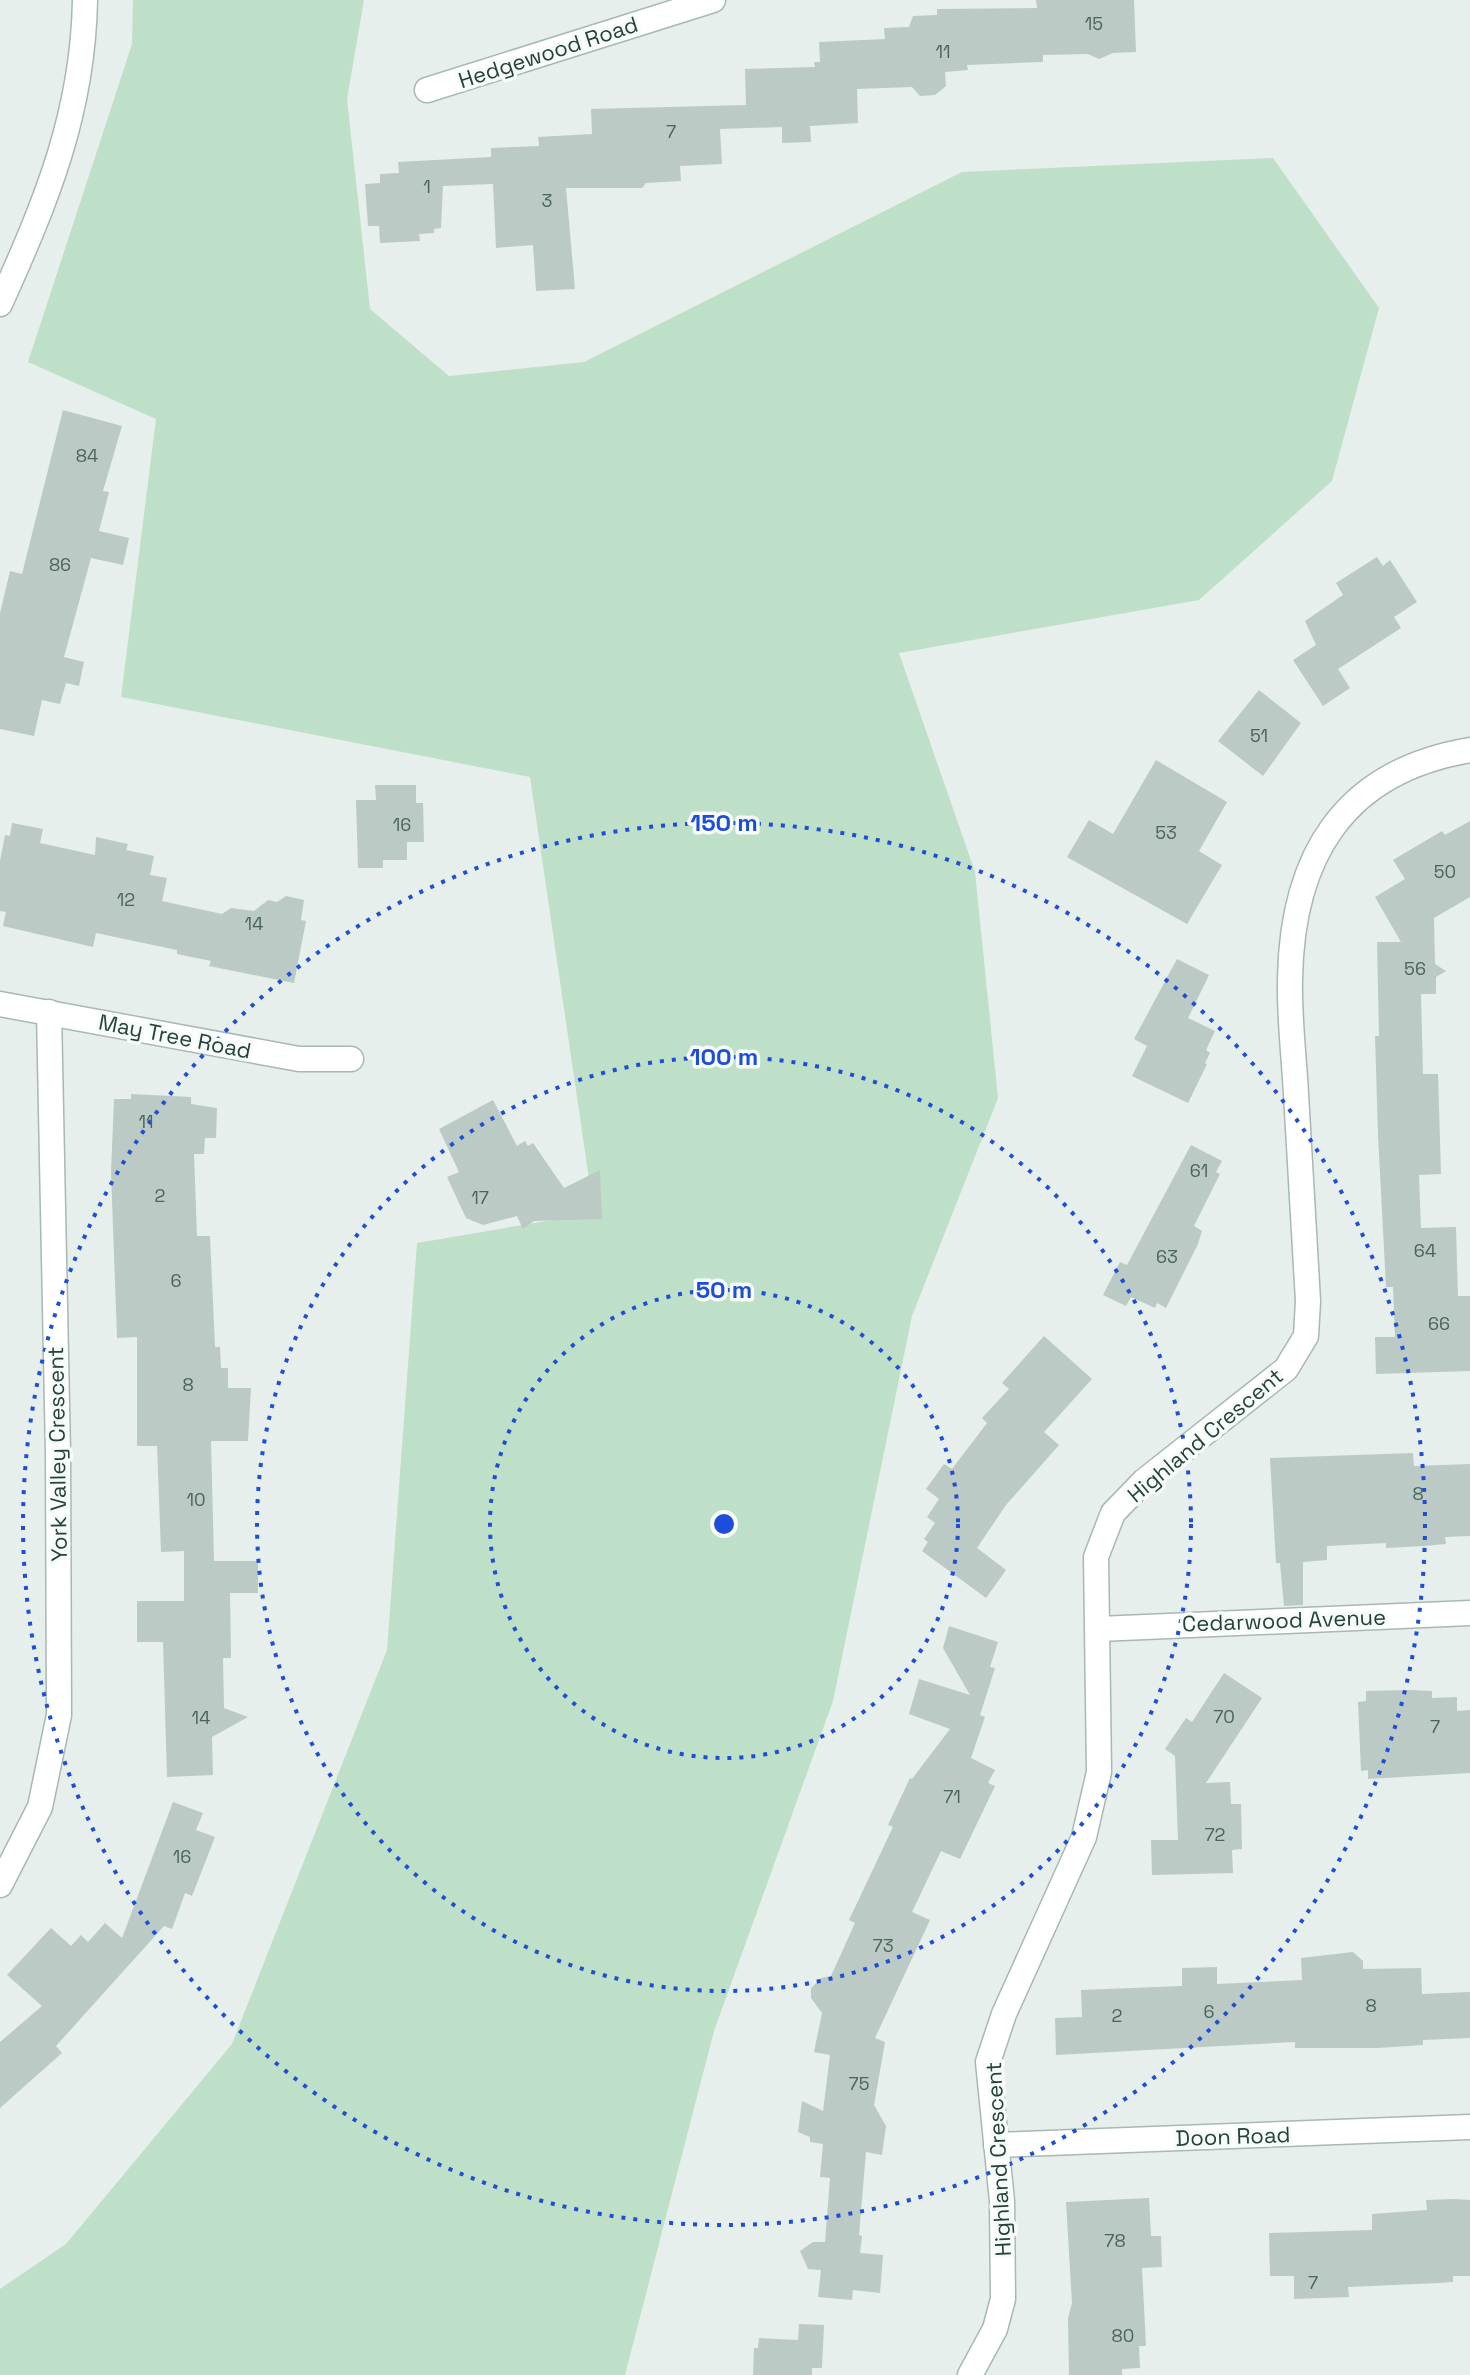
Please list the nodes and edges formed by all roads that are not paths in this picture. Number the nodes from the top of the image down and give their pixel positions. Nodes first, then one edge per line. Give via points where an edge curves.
1 (85, 0) edge
2 (713, 0) edge
3 (427, 90) dead end
4 (0, 304) edge
5 (1470, 750) edge
6 (0, 1004) edge
7 (49, 1012) junction
8 (351, 1059) dead end
9 (1470, 1613) edge
10 (1099, 1629) junction
11 (0, 1885) edge
12 (1470, 2127) edge
13 (996, 2145) junction
14 (970, 2375) edge

1 - 4 street via 84,54 68,135
2 - 3 street, Hedgewood Road
5 - 10 street, Highland Crescent via 1387,777 1342,812 1307,875 1290,978 1306,1336 1286,1369 1144,1481 1113,1513 1096,1557
6 - 7 street, May Tree Road
7 - 8 street, May Tree Road via 299,1059
7 - 11 street, York Valley Crescent via 59,1715 40,1807
9 - 10 street, Cedarwood Avenue
10 - 13 street, Highland Crescent via 1099,1772 1084,1837 1004,2014 988,2062
12 - 13 street, Doon Road
13 - 14 street, Highland Crescent via 1003,2299 995,2329

